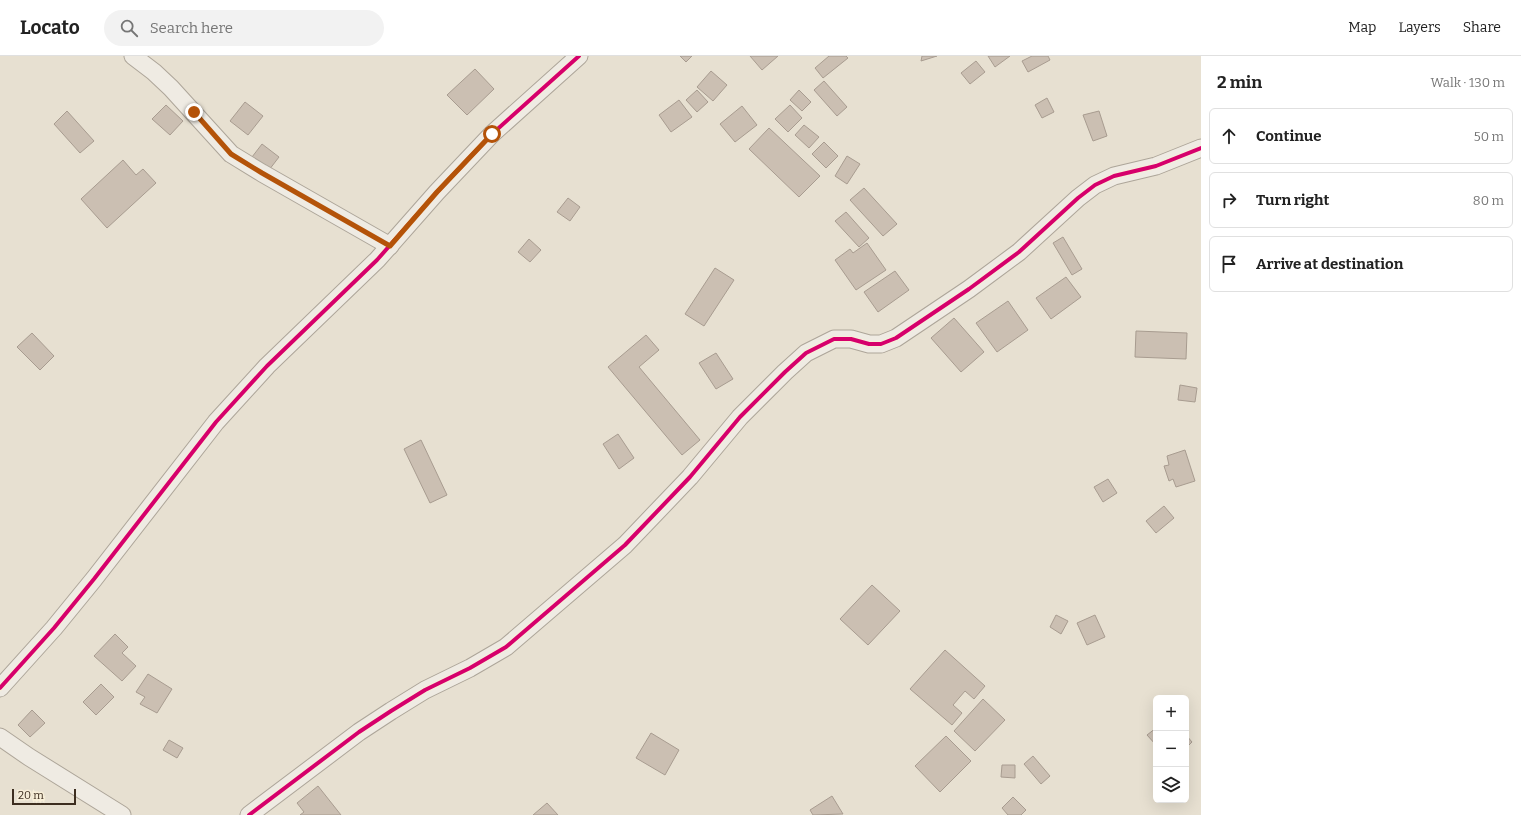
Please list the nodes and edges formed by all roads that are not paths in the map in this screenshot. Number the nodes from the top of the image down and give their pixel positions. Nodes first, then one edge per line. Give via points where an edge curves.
1 (133, 56) edge
2 (579, 56) edge
3 (1201, 148) edge
4 (390, 246) junction
5 (0, 688) edge
6 (0, 737) edge
7 (122, 815) edge
8 (248, 815) edge

1 - 4 street via 171,88 231,154
2 - 4 street via 478,148
3 - 8 street via 1156,166 1114,176 1095,185 1019,252 896,338 882,344 834,339 806,353 740,418 690,477 625,545 506,647 391,711
4 - 5 street via 237,397 94,579
6 - 7 street

